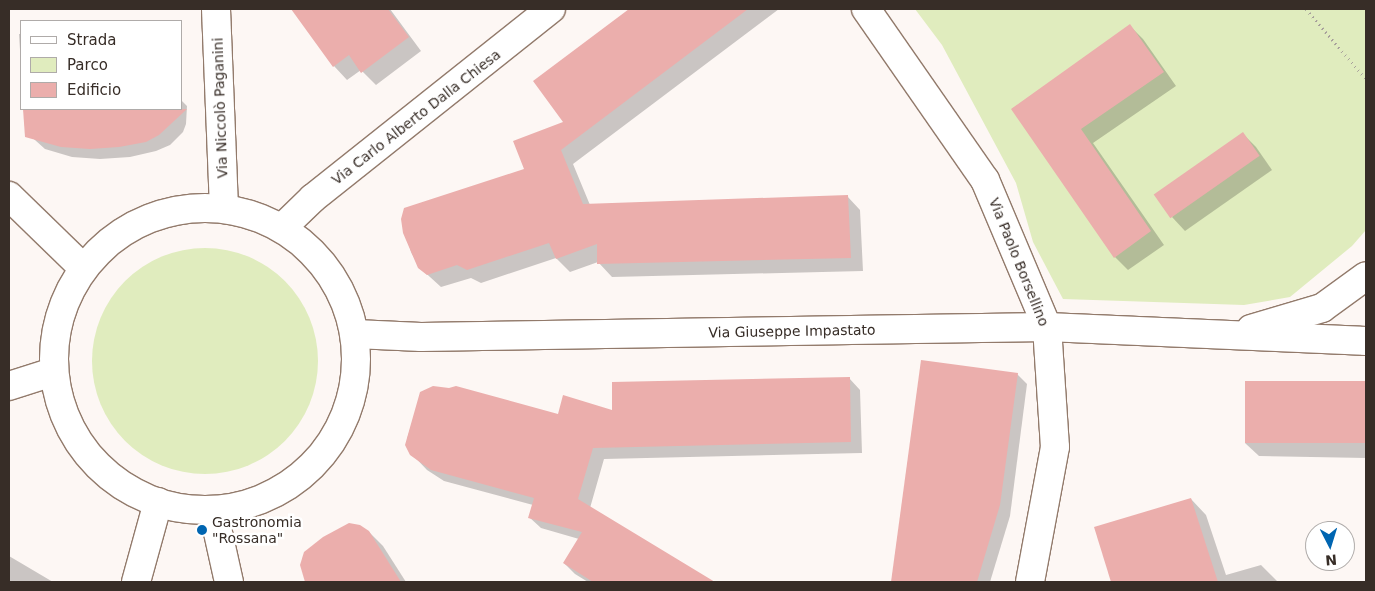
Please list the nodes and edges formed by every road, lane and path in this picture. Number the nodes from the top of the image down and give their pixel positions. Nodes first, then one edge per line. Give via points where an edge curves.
1 (216, 9) edge
2 (552, 9) edge
3 (866, 9) edge
4 (1306, 9) edge
5 (1366, 79) edge
6 (9, 196) edge
7 (224, 208) junction
8 (282, 228) junction
9 (83, 268) junction
10 (1366, 276) edge
11 (1048, 327) junction
12 (355, 334) junction
13 (1229, 336) junction
14 (1366, 341) edge
15 (53, 372) junction
16 (9, 386) edge
17 (158, 502) junction
18 (214, 510) junction
19 (136, 582) edge
20 (229, 582) edge
21 (1030, 582) edge

1 - 7 street, Via Niccolò Paganini
2 - 8 street, Via Carlo Alberto Dalla Chiesa via 313,198
3 - 11 street, Via Paolo Borsellino via 985,180
4 - 5 path
6 - 9 street
7 - 8 street
7 - 9 street via 170,211 122,231
8 - 12 street via 316,256 342,292
9 - 15 street via 64,300 54,335
10 - 13 street, Via Giuseppe Impastato via 1322,308
11 - 12 street, Via Giuseppe Impastato via 421,337
11 - 13 street, Via Giuseppe Impastato
11 - 21 street, Via Paolo Borsellino via 1055,447
12 - 18 street via 356,376 345,417 324,453 293,482 278,490 255,501
13 - 14 street, Via Giuseppe Impastato
15 - 16 street
15 - 17 street via 60,406 75,438 98,466 126,488
17 - 18 street
17 - 19 street
18 - 20 street

